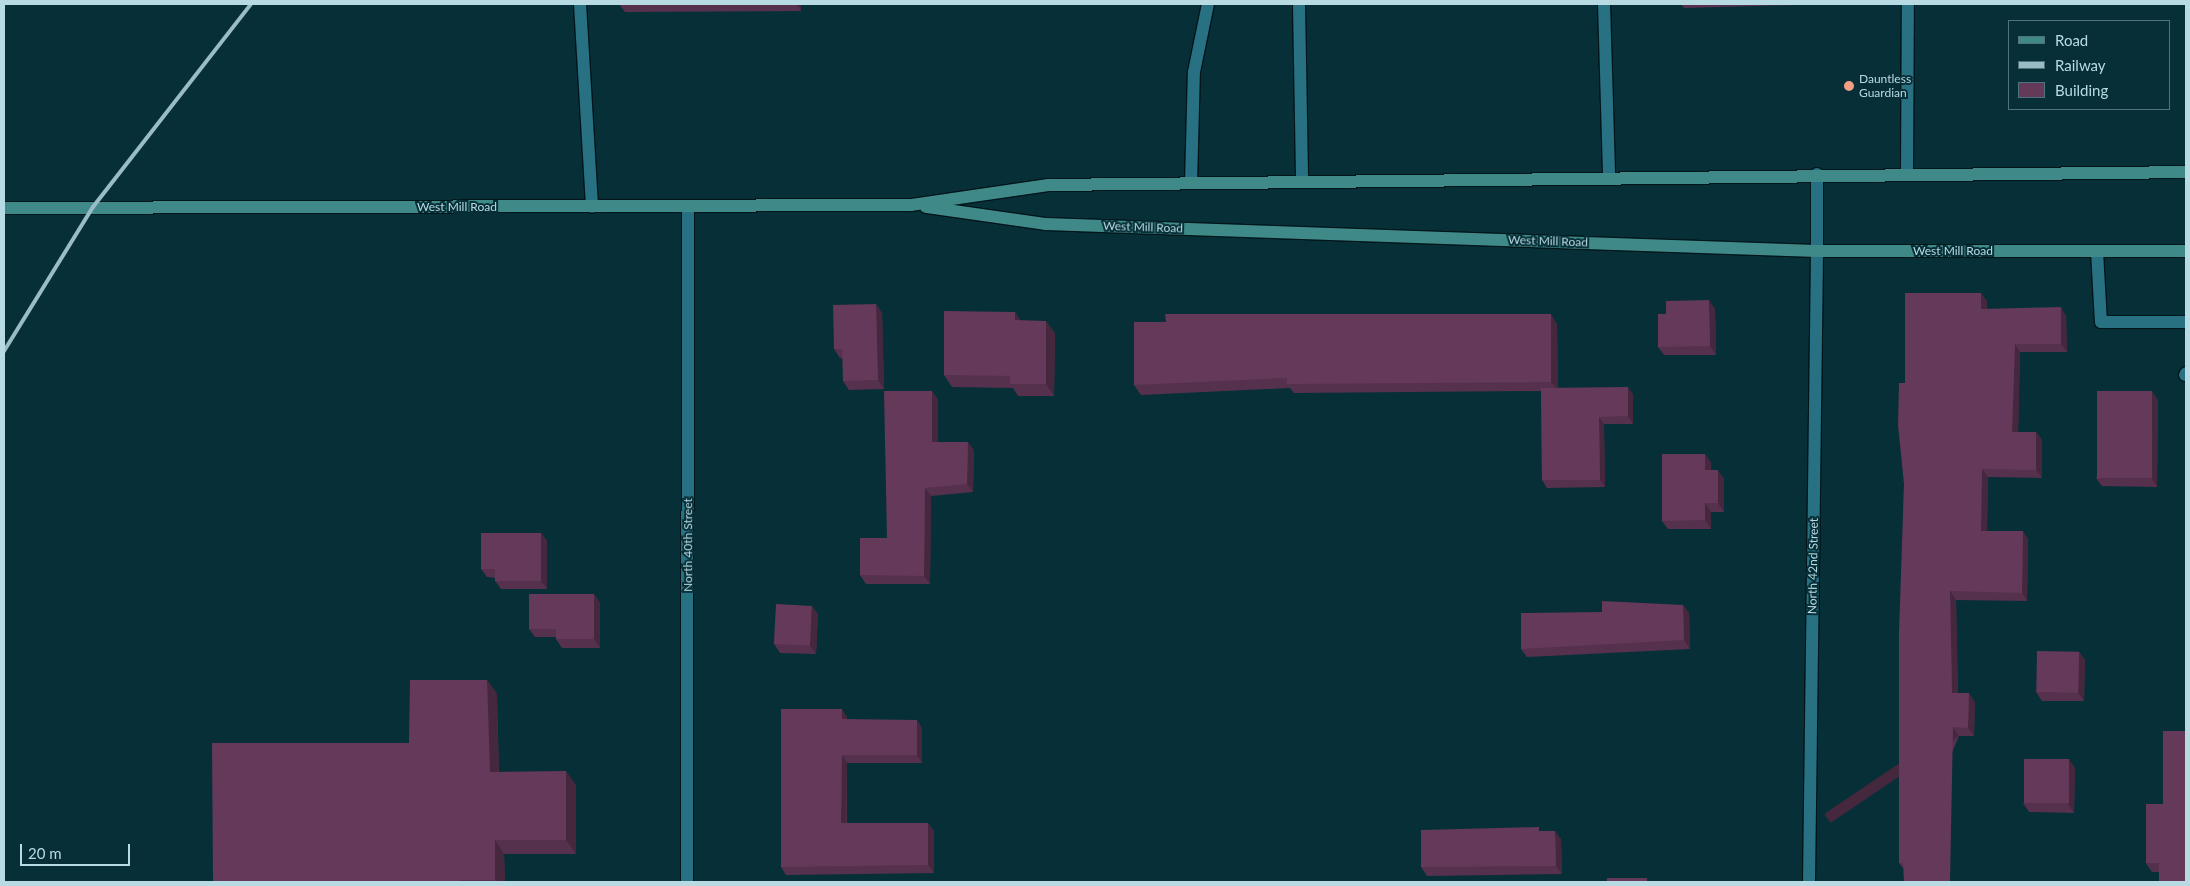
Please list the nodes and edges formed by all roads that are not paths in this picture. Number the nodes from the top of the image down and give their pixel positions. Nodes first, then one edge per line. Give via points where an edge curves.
1 (580, 4) edge
2 (1208, 4) edge
3 (1299, 4) edge
4 (1604, 4) edge
5 (1908, 4) edge
6 (2186, 172) edge
7 (1907, 173) junction
8 (1817, 174) junction
9 (1609, 176) junction
10 (1302, 181) junction
11 (1191, 183) junction
12 (911, 205) junction
13 (592, 207) junction
14 (688, 207) junction
15 (4, 208) edge
16 (1817, 251) junction
17 (2097, 251) junction
18 (2186, 251) edge
19 (2186, 322) edge
20 (687, 882) edge
21 (1808, 882) edge

1 - 13 street
2 - 11 street via 1194,72
3 - 10 street
4 - 9 street
5 - 7 street
6 - 7 main road, West Mill Road
7 - 8 main road, West Mill Road
8 - 9 main road, West Mill Road
8 - 16 street, North 42nd Street
9 - 10 main road, West Mill Road
10 - 11 main road, West Mill Road
11 - 12 main road, West Mill Road via 1048,185
12 - 14 main road, West Mill Road
12 - 16 main road, West Mill Road via 1046,224
13 - 14 main road, West Mill Road
13 - 15 main road, West Mill Road
14 - 20 street, North 40th Street
16 - 17 main road, West Mill Road
16 - 21 street, North 42nd Street
17 - 18 main road, West Mill Road
17 - 19 street via 2101,322

